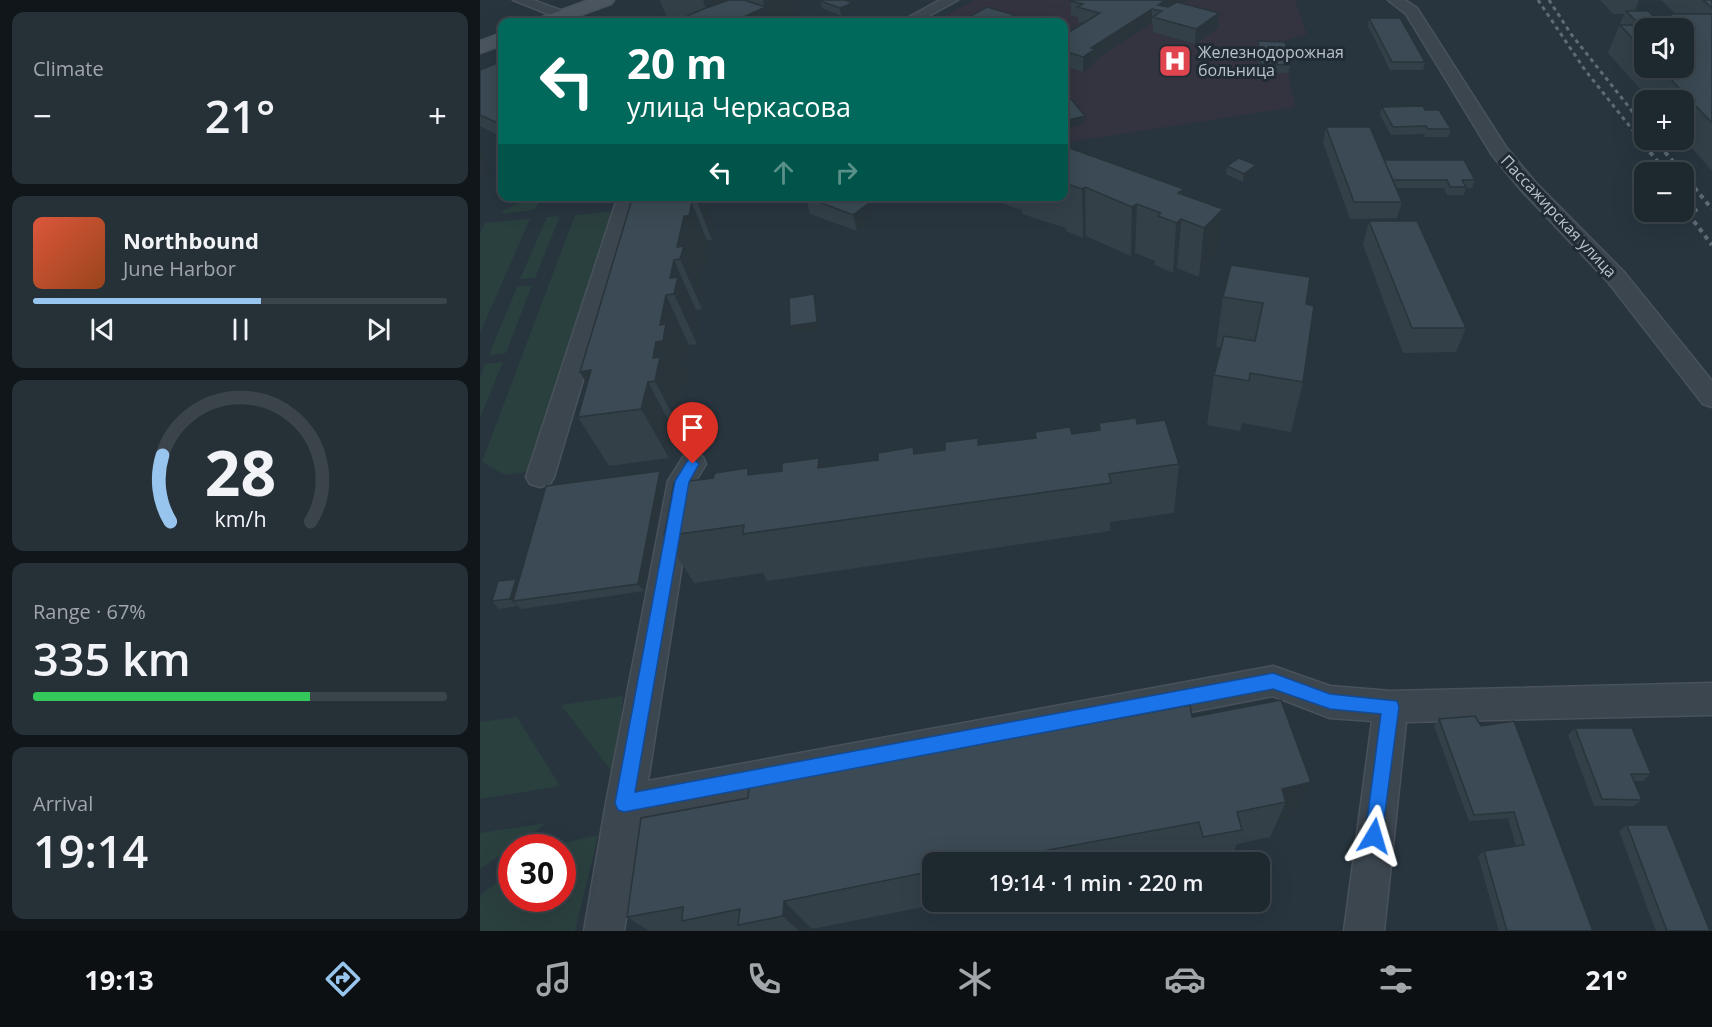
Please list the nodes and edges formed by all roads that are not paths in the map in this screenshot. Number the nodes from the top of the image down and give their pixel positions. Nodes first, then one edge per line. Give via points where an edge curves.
1 (520, 0) edge
2 (605, 0) edge
3 (951, 0) edge
4 (1395, 0) edge
5 (552, 18) edge
6 (557, 18) edge
7 (915, 18) edge
8 (498, 40) edge
9 (480, 47) edge
10 (626, 201) edge
11 (1712, 398) edge
12 (693, 464) dead end
13 (540, 477) dead end
14 (1712, 699) edge
15 (1391, 707) junction
16 (624, 803) junction
17 (604, 931) edge
18 (1364, 931) edge

1 - 5 street
2 - 6 main road
3 - 7 street
4 - 11 street, Пассажирская улица via 1412,10 1499,151 1616,277
8 - 9 main road
10 - 13 street
12 - 16 street via 682,481
14 - 15 street
15 - 16 street via 1330,702 1273,681
15 - 18 street
16 - 17 street

